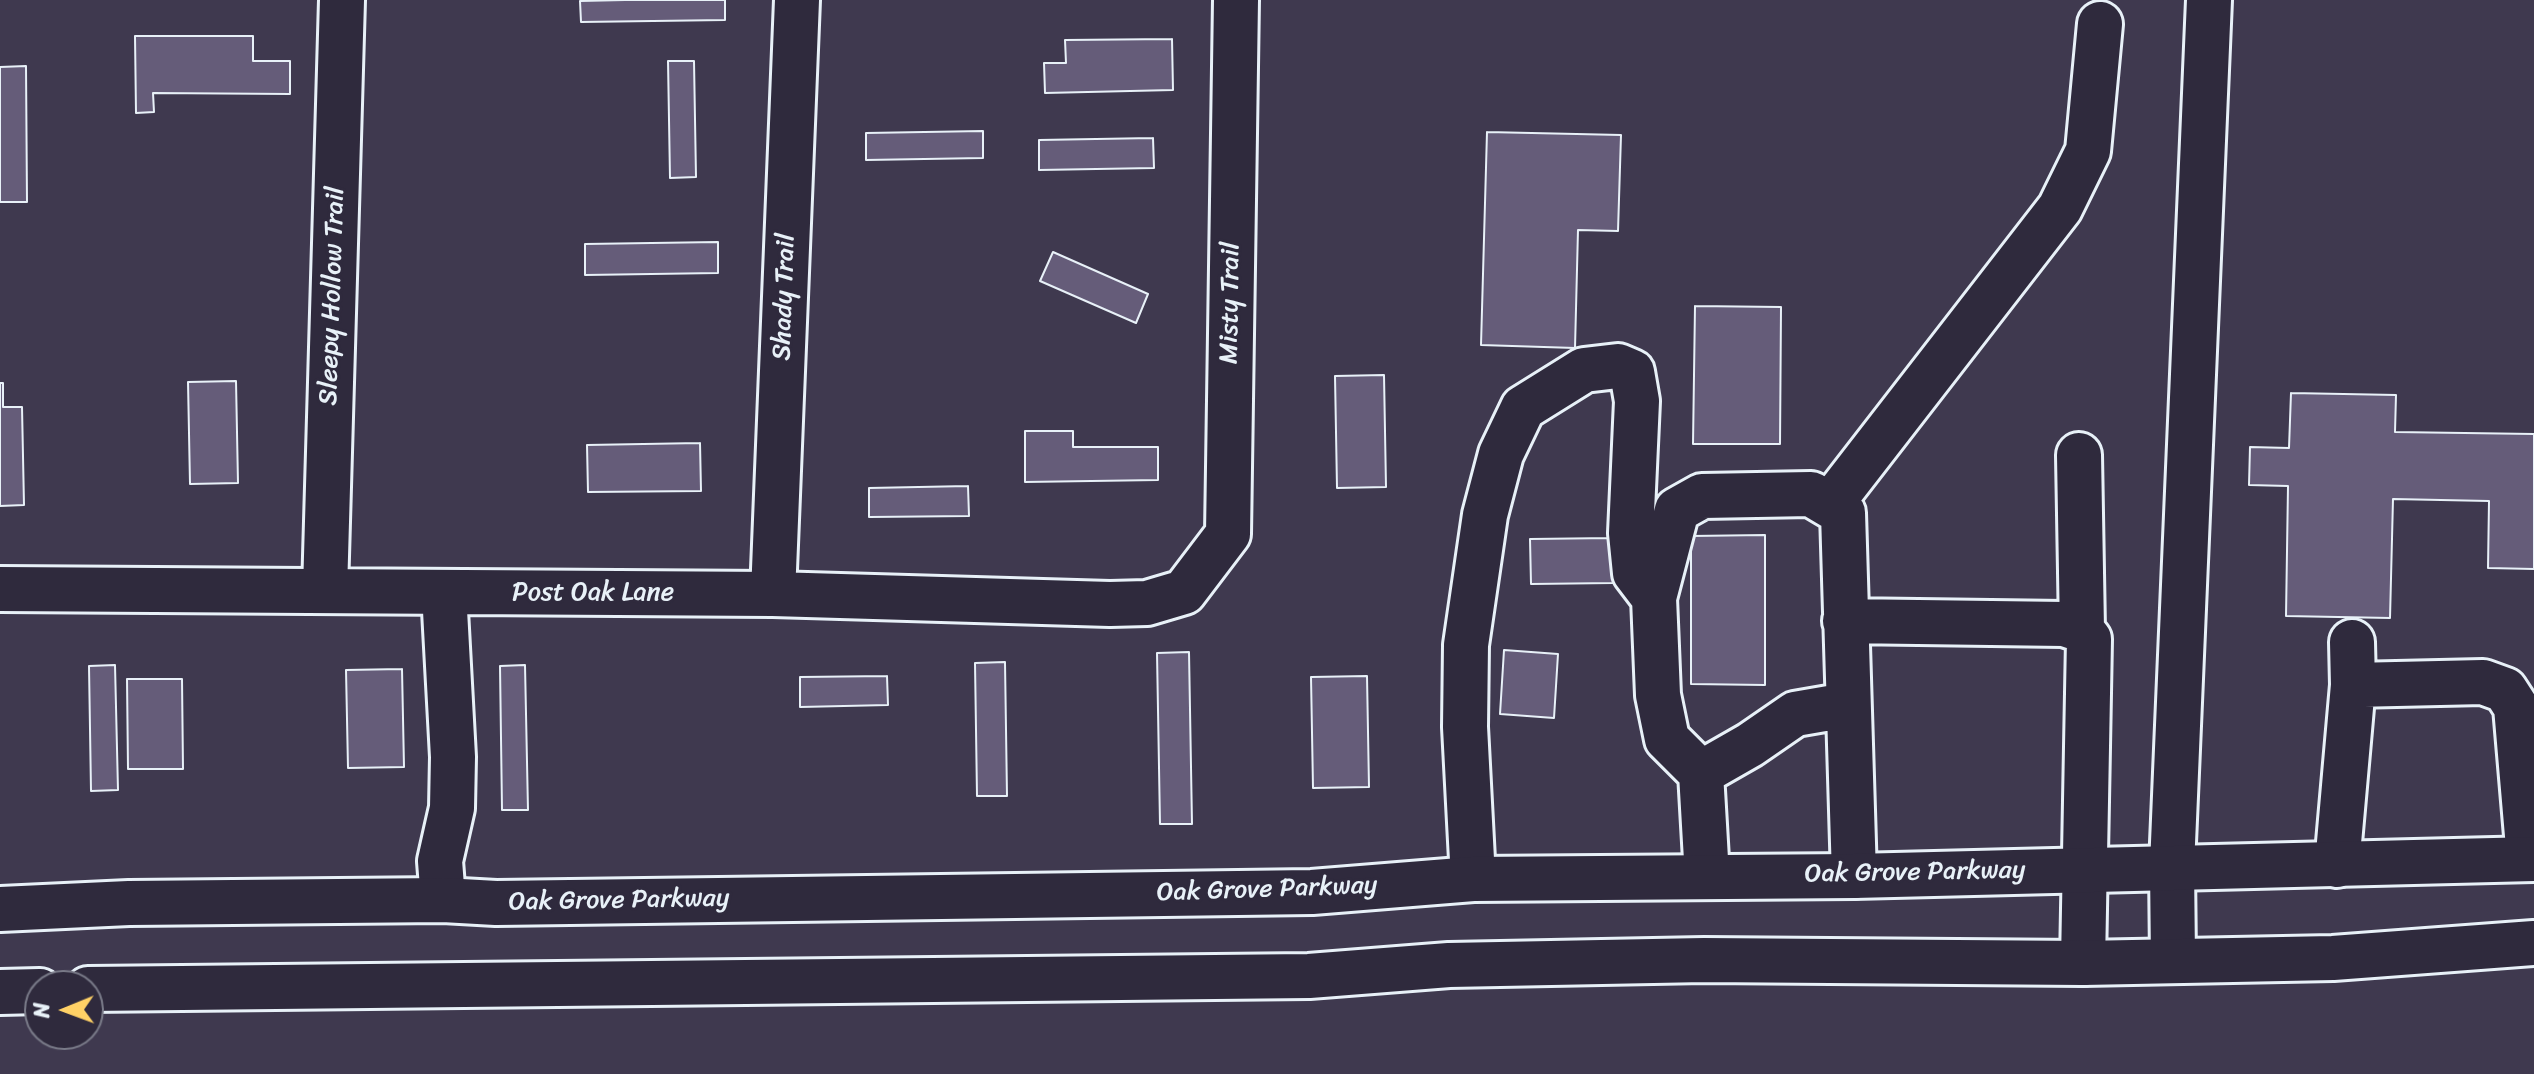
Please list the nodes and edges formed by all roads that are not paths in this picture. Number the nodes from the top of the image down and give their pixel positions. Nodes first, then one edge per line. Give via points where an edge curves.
1 (342, 0) edge
2 (797, 0) edge
3 (1236, 0) edge
4 (2209, 0) edge
5 (2100, 24) dead end
6 (2079, 455) dead end
7 (1830, 505) junction
8 (0, 589) edge
9 (325, 591) junction
10 (444, 592) junction
11 (1184, 592) joint
12 (773, 594) junction
13 (1654, 598) junction
14 (1845, 621) junction
15 (2082, 630) junction
16 (2352, 642) dead end
17 (2353, 685) junction
18 (1847, 705) junction
19 (1701, 773) junction
20 (2531, 859) edge
21 (2337, 865) junction
22 (2172, 866) junction
23 (2083, 869) junction
24 (1854, 876) junction
25 (1707, 877) junction
26 (1473, 879) junction
27 (443, 900) junction
28 (0, 909) edge
29 (2534, 943) edge
30 (2173, 960) junction
31 (2083, 963) junction
32 (104, 989) edge
33 (24, 991) edge
34 (0, 992) edge

1 - 9 main road, Sleepy Hollow Trail
2 - 12 main road, Shady Trail
3 - 11 main road, Misty Trail via 1228,534
4 - 22 main road
5 - 7 main road via 2088,151 2060,208
6 - 15 main road
7 - 13 main road via 1811,494 1702,496 1677,510
7 - 14 main road via 1843,513
8 - 9 main road, Post Oak Lane
9 - 10 main road, Post Oak Lane
10 - 12 main road, Post Oak Lane
10 - 27 main road via 453,757 452,808 440,861
11 - 12 main road, Post Oak Lane via 1147,603 1110,604
13 - 19 main road via 1658,695 1667,739
13 - 26 main road via 1635,573 1633,560 1637,401 1632,372 1618,366 1584,370 1523,408 1501,454 1485,515 1466,645
14 - 15 main road via 2064,624
14 - 18 main road
15 - 23 main road via 2089,639
16 - 17 main road
17 - 20 main road via 2483,682 2505,690 2516,707
17 - 21 main road
18 - 19 main road via 1795,714
18 - 24 main road
19 - 25 main road
20 - 21 main road, Oak Grove Parkway
21 - 22 main road, Oak Grove Parkway
22 - 23 main road, Oak Grove Parkway
22 - 30 main road
23 - 24 main road, Oak Grove Parkway
23 - 31 main road
24 - 25 main road, Oak Grove Parkway
25 - 26 main road, Oak Grove Parkway
26 - 27 main road, Oak Grove Parkway via 1312,892
27 - 28 main road, Oak Grove Parkway
29 - 30 main road via 2333,958
30 - 31 main road
31 - 32 main road via 1704,960 1449,965 1309,976
33 - 34 main road

